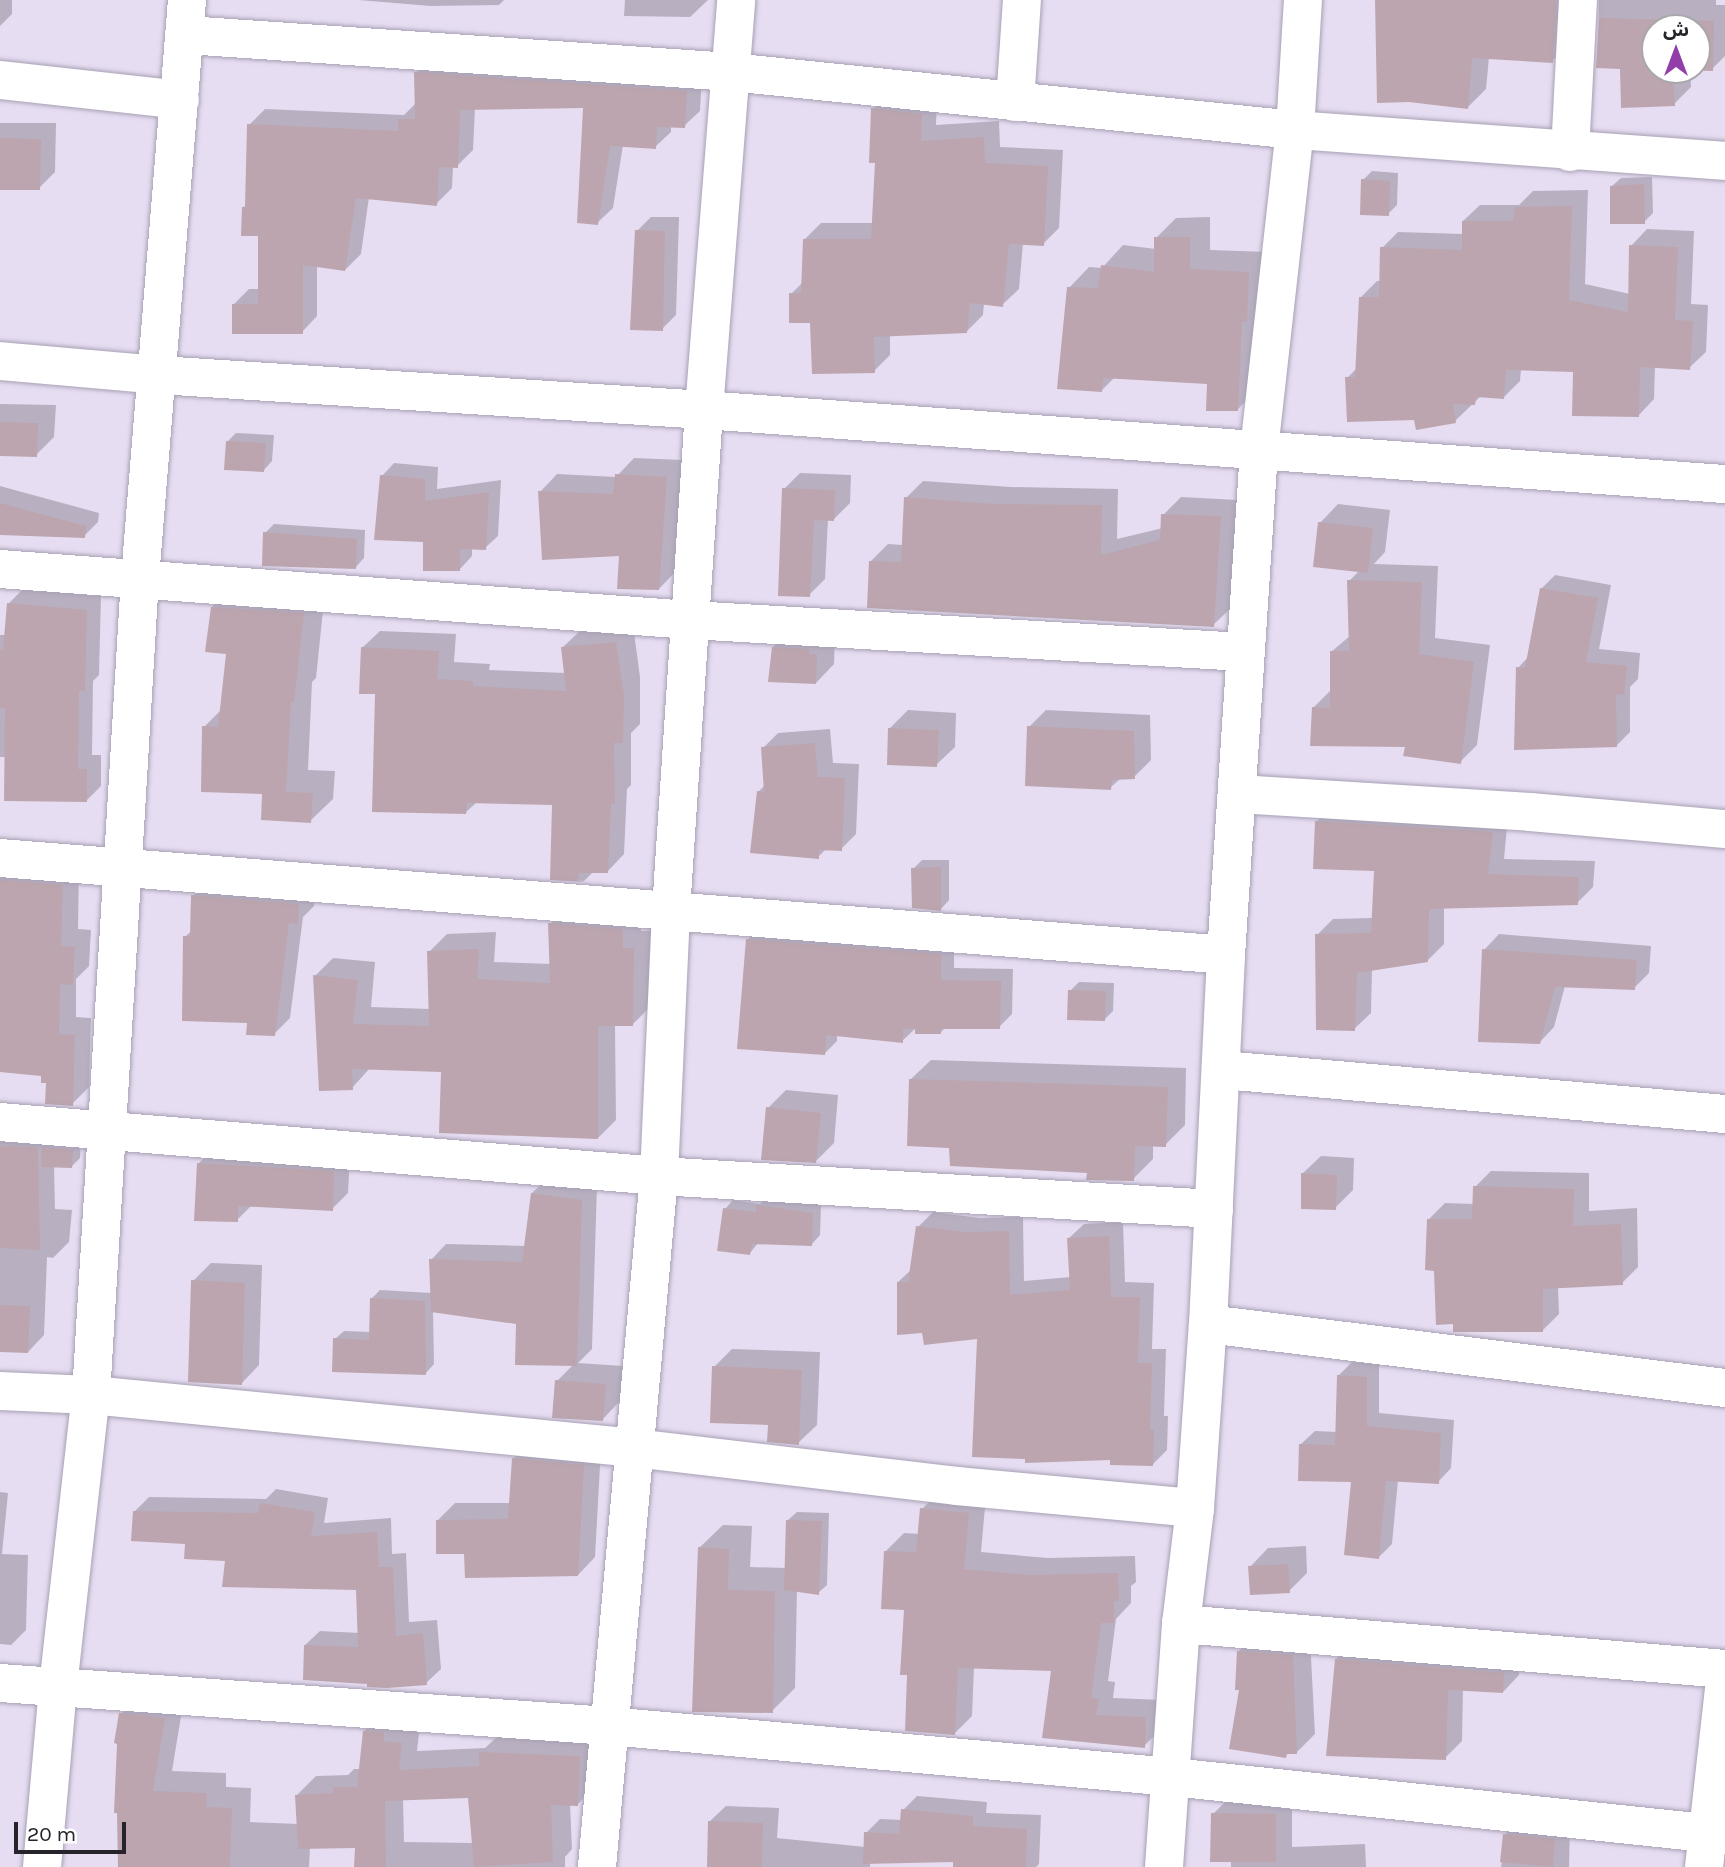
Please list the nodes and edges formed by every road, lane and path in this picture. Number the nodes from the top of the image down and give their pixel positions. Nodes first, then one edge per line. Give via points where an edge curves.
1 (736, 0) edge
2 (1022, 0) edge
3 (1303, 0) edge
4 (1578, 0) edge
5 (186, 17) edge
6 (731, 72) junction
7 (0, 80) edge
8 (180, 100) junction
9 (1015, 102) junction
10 (1294, 131) junction
11 (1570, 152) junction
12 (1725, 160) edge
13 (0, 361) edge
14 (159, 375) junction
15 (704, 410) junction
16 (1259, 450) junction
17 (1725, 484) edge
18 (0, 569) edge
19 (140, 578) junction
20 (690, 620) junction
21 (1244, 652) junction
22 (1238, 794) junction
23 (1725, 830) edge
24 (0, 858) edge
25 (121, 869) junction
26 (671, 910) junction
27 (1226, 955) junction
28 (1223, 1070) junction
29 (1725, 1114) edge
30 (0, 1122) edge
31 (109, 1133) junction
32 (659, 1176) junction
33 (1214, 1209) junction
34 (1208, 1324) junction
35 (1725, 1388) edge
36 (0, 1391) edge
37 (91, 1395) junction
38 (635, 1448) junction
39 (1195, 1508) junction
40 (1181, 1624) junction
41 (1725, 1668) edge
42 (1725, 1681) edge
43 (0, 1683) edge
44 (58, 1687) junction
45 (609, 1726) junction
46 (1172, 1777) junction
47 (1712, 1845) edge
48 (42, 1867) edge
49 (597, 1867) edge
50 (1164, 1867) edge

1 - 6 street
2 - 9 street
3 - 10 street
4 - 11 street
5 - 6 street
5 - 8 street
6 - 9 street
6 - 15 street
7 - 8 street
8 - 14 street
9 - 10 street
10 - 11 street
10 - 16 street
11 - 12 street
13 - 14 street
14 - 15 street
14 - 19 street
15 - 16 street
15 - 20 street
16 - 17 street
16 - 21 street
18 - 19 street
19 - 20 street
19 - 25 street
20 - 21 street
20 - 26 street
21 - 22 street
22 - 23 street via 1531,812
22 - 27 street
24 - 25 street
25 - 26 street
25 - 31 street
26 - 27 street
26 - 32 street
27 - 28 street
28 - 29 street
28 - 33 street
30 - 31 street
31 - 32 street
31 - 37 street
32 - 33 street
32 - 38 street
33 - 34 street
34 - 35 street
34 - 39 street
36 - 37 street
37 - 38 street
37 - 44 street
38 - 39 street
38 - 45 street
39 - 40 street
40 - 41 street
40 - 46 street
42 - 47 street
43 - 44 street
44 - 45 street
44 - 48 street
45 - 46 street
45 - 49 street
46 - 47 street
46 - 50 street

